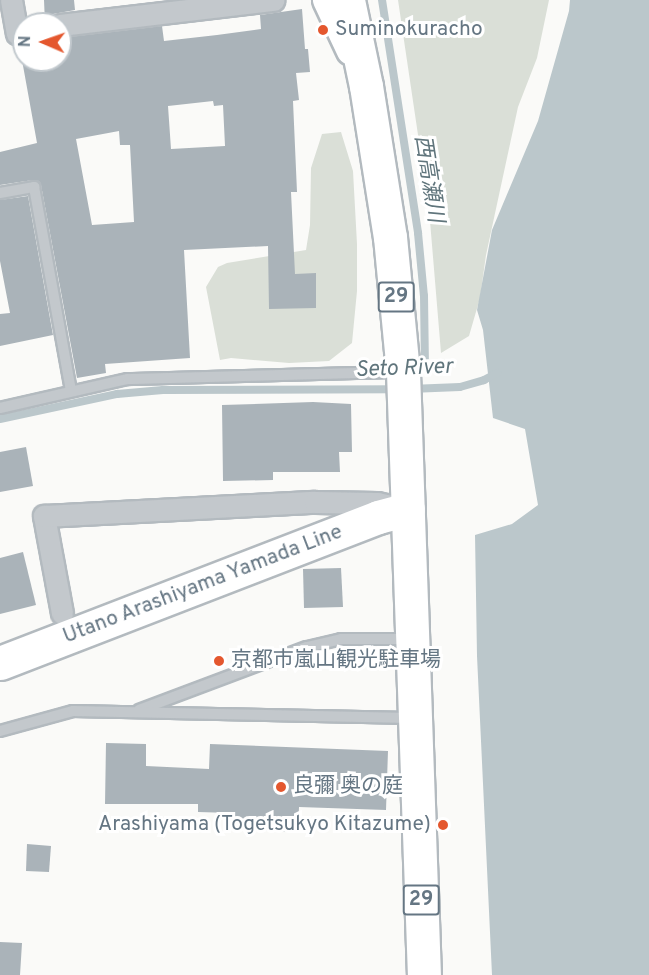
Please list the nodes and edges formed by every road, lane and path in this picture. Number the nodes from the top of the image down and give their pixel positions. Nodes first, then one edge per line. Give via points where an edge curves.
1 (274, 0) edge
2 (327, 0) edge
3 (348, 0) edge
4 (72, 24) edge
5 (366, 86) junction
6 (0, 193) edge
7 (403, 372) junction
8 (71, 391) junction
9 (0, 408) edge
10 (408, 509) junction
11 (62, 614) dead end
12 (412, 639) junction
13 (10, 660) edge
14 (133, 712) junction
15 (414, 718) junction
16 (0, 731) edge
17 (424, 975) edge

1 - 4 street
2 - 5 main road
3 - 5 main road, 29
5 - 7 main road, 29 via 390,237
6 - 8 lane via 34,187
7 - 8 lane via 128,379
7 - 10 main road, 29
8 - 9 lane
10 - 11 street via 377,503 315,502 44,516
10 - 12 main road, 29
10 - 13 main road, Utano Arashiyama Yamada Line via 378,517
12 - 14 lane via 341,639 307,647
12 - 15 main road, 29
14 - 15 lane
14 - 16 lane via 73,711
15 - 17 main road, 29

